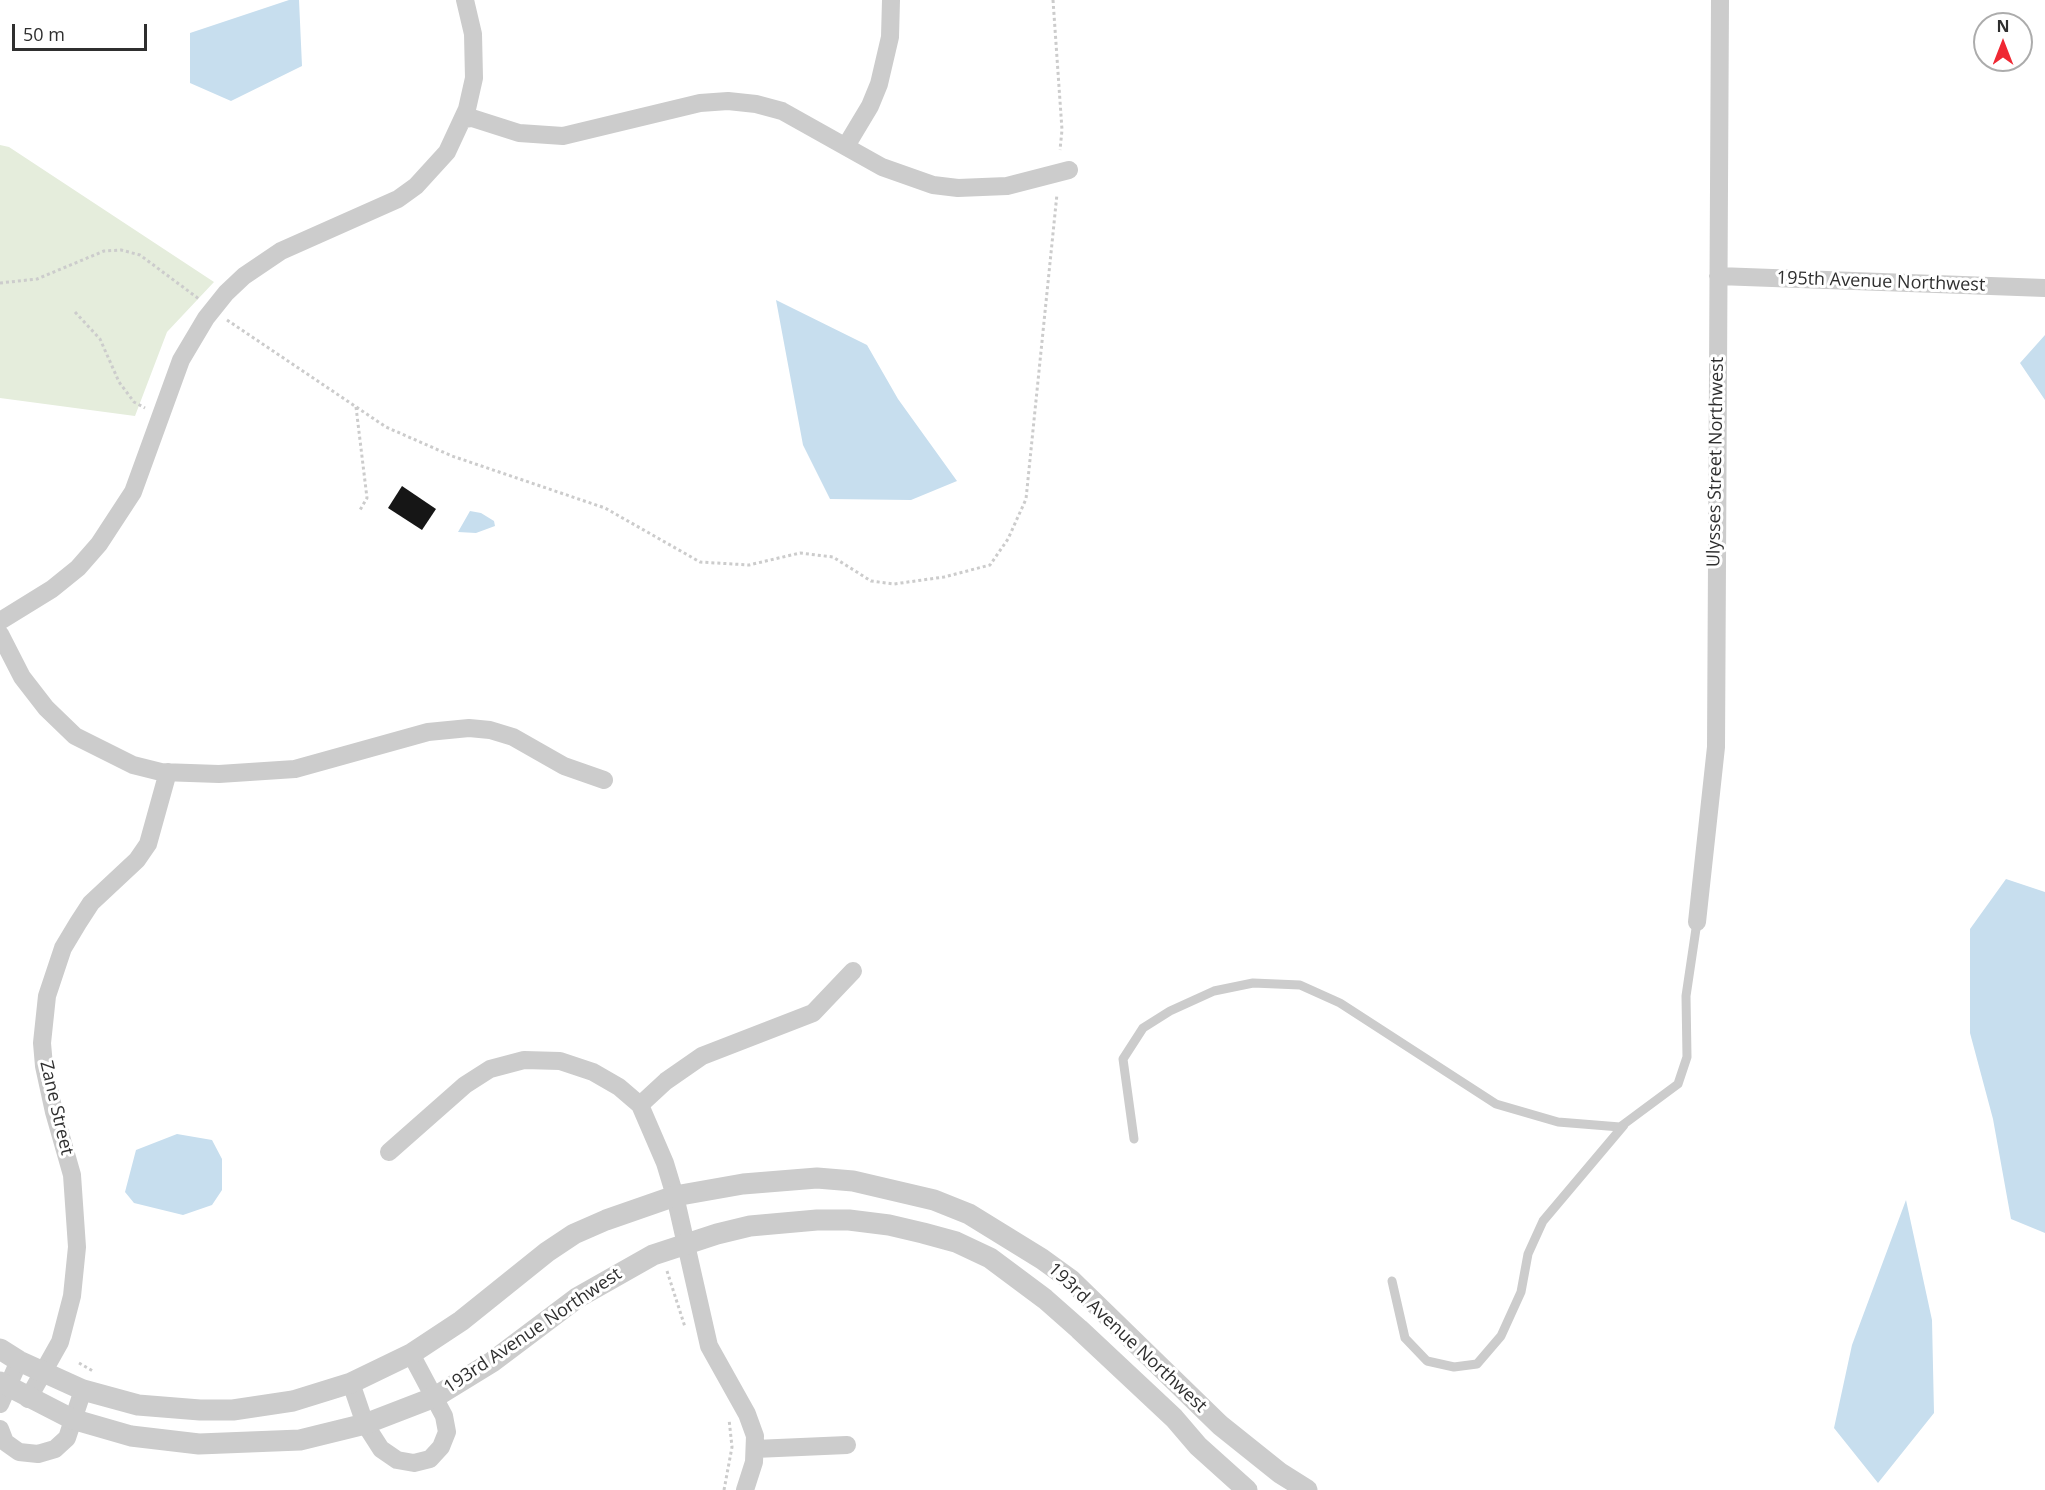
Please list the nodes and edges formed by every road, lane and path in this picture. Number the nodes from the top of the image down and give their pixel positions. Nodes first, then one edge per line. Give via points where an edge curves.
1 (465, 0) edge
2 (891, 0) edge
3 (1053, 0) edge
4 (1720, 0) edge
5 (463, 119) junction
6 (846, 146) junction
7 (1060, 150) dead end
8 (1069, 170) dead end
9 (1057, 194) dead end
10 (1718, 276) junction
11 (0, 283) edge
12 (2045, 288) edge
13 (199, 299) dead end
14 (75, 312) dead end
15 (220, 316) dead end
16 (356, 407) junction
17 (160, 415) junction
18 (360, 510) dead end
19 (0, 621) edge
20 (0, 634) edge
21 (168, 772) junction
22 (604, 780) dead end
23 (1697, 922) joint
24 (853, 971) dead end
25 (640, 1105) junction
26 (1628, 1120) junction
27 (1134, 1138) dead end
28 (389, 1152) dead end
29 (675, 1196) junction
30 (686, 1244) junction
31 (1392, 1281) dead end
32 (0, 1349) edge
33 (411, 1354) junction
34 (19, 1361) junction
35 (79, 1363) dead end
36 (43, 1372) junction
37 (99, 1373) dead end
38 (351, 1383) junction
39 (83, 1390) junction
40 (2, 1391) edge
41 (435, 1397) junction
42 (28, 1399) junction
43 (72, 1419) junction
44 (365, 1424) junction
45 (0, 1429) edge
46 (847, 1445) dead end
47 (755, 1449) junction
48 (745, 1490) edge
49 (1247, 1490) edge
50 (1307, 1490) edge

1 - 5 street via 475,56 474,78
2 - 6 street via 890,37 879,84
3 - 7 path
4 - 10 street, Ulysses Street Northwest
5 - 6 street via 472,118 519,133 562,136 700,103 728,101 782,111
5 - 17 street via 447,152 416,186 398,199 297,244 260,265 226,293 181,360
6 - 8 street via 907,177 958,188 1007,186
9 - 16 path via 1026,499 1008,540 990,565 894,584 872,581 833,557 811,554 749,565 700,562 605,508 452,456 386,427
10 - 12 street, 195th Avenue Northwest
10 - 23 street, Ulysses Street Northwest via 1716,747
11 - 13 path via 37,279 104,251 121,250 140,255
14 - 17 path via 100,339 119,382 134,402
15 - 16 path
16 - 18 path via 367,498
17 - 19 street via 132,492 99,544 52,589
20 - 21 street via 22,677 75,736 133,765
21 - 22 street via 219,774 295,769 428,732 469,728 513,737 564,766
21 - 36 street, Zane Street via 148,844 78,922 63,948 47,996 42,1042 44,1066 72,1175 77,1239 67,1321
23 - 26 lane via 1686,996 1687,1057 1678,1084
24 - 25 street via 813,1013 702,1056
25 - 28 street via 593,1072 560,1061 524,1060 490,1069 465,1085
25 - 29 street
26 - 27 lane via 1620,1126 1558,1122 1496,1104 1340,1003 1299,985 1253,983 1214,991 1143,1028 1123,1059
26 - 31 lane via 1543,1221 1528,1254 1521,1292 1501,1336 1477,1364 1454,1367 1427,1361 1405,1338
29 - 30 street
29 - 33 street, 193rd Avenue Northwest via 574,1234 517,1274 461,1321
29 - 50 street, 193rd Avenue Northwest via 743,1184 841,1180 897,1189 969,1214 1071,1280 1220,1425
30 - 41 street, 193rd Avenue Northwest via 653,1255 602,1282 492,1362
30 - 47 street via 709,1346 747,1414 756,1436
30 - 49 street, 193rd Avenue Northwest via 750,1226 817,1220 889,1225 956,1242 990,1258 1045,1299
32 - 34 street, 193rd Avenue Northwest
33 - 38 street, 193rd Avenue Northwest
33 - 41 street, 193rd Avenue Northwest
34 - 36 street, 193rd Avenue Northwest
34 - 40 street, 193rd Avenue Northwest
35 - 37 path
36 - 39 street, 193rd Avenue Northwest
36 - 42 street, Zane Street
38 - 39 street, 193rd Avenue Northwest via 293,1401 233,1410 138,1405
38 - 44 street, 193rd Avenue Northwest
39 - 43 street
40 - 42 street, 193rd Avenue Northwest
41 - 44 street, 193rd Avenue Northwest
41 - 44 street, 193rd Avenue Northwest via 447,1432 441,1448 430,1459 414,1463 397,1460 381,1449
42 - 43 street, 193rd Avenue Northwest
43 - 44 street, 193rd Avenue Northwest via 165,1442 233,1444 300,1440
43 - 45 street via 66,1438 55,1449 38,1454 19,1452 5,1442
46 - 47 street
47 - 48 street

